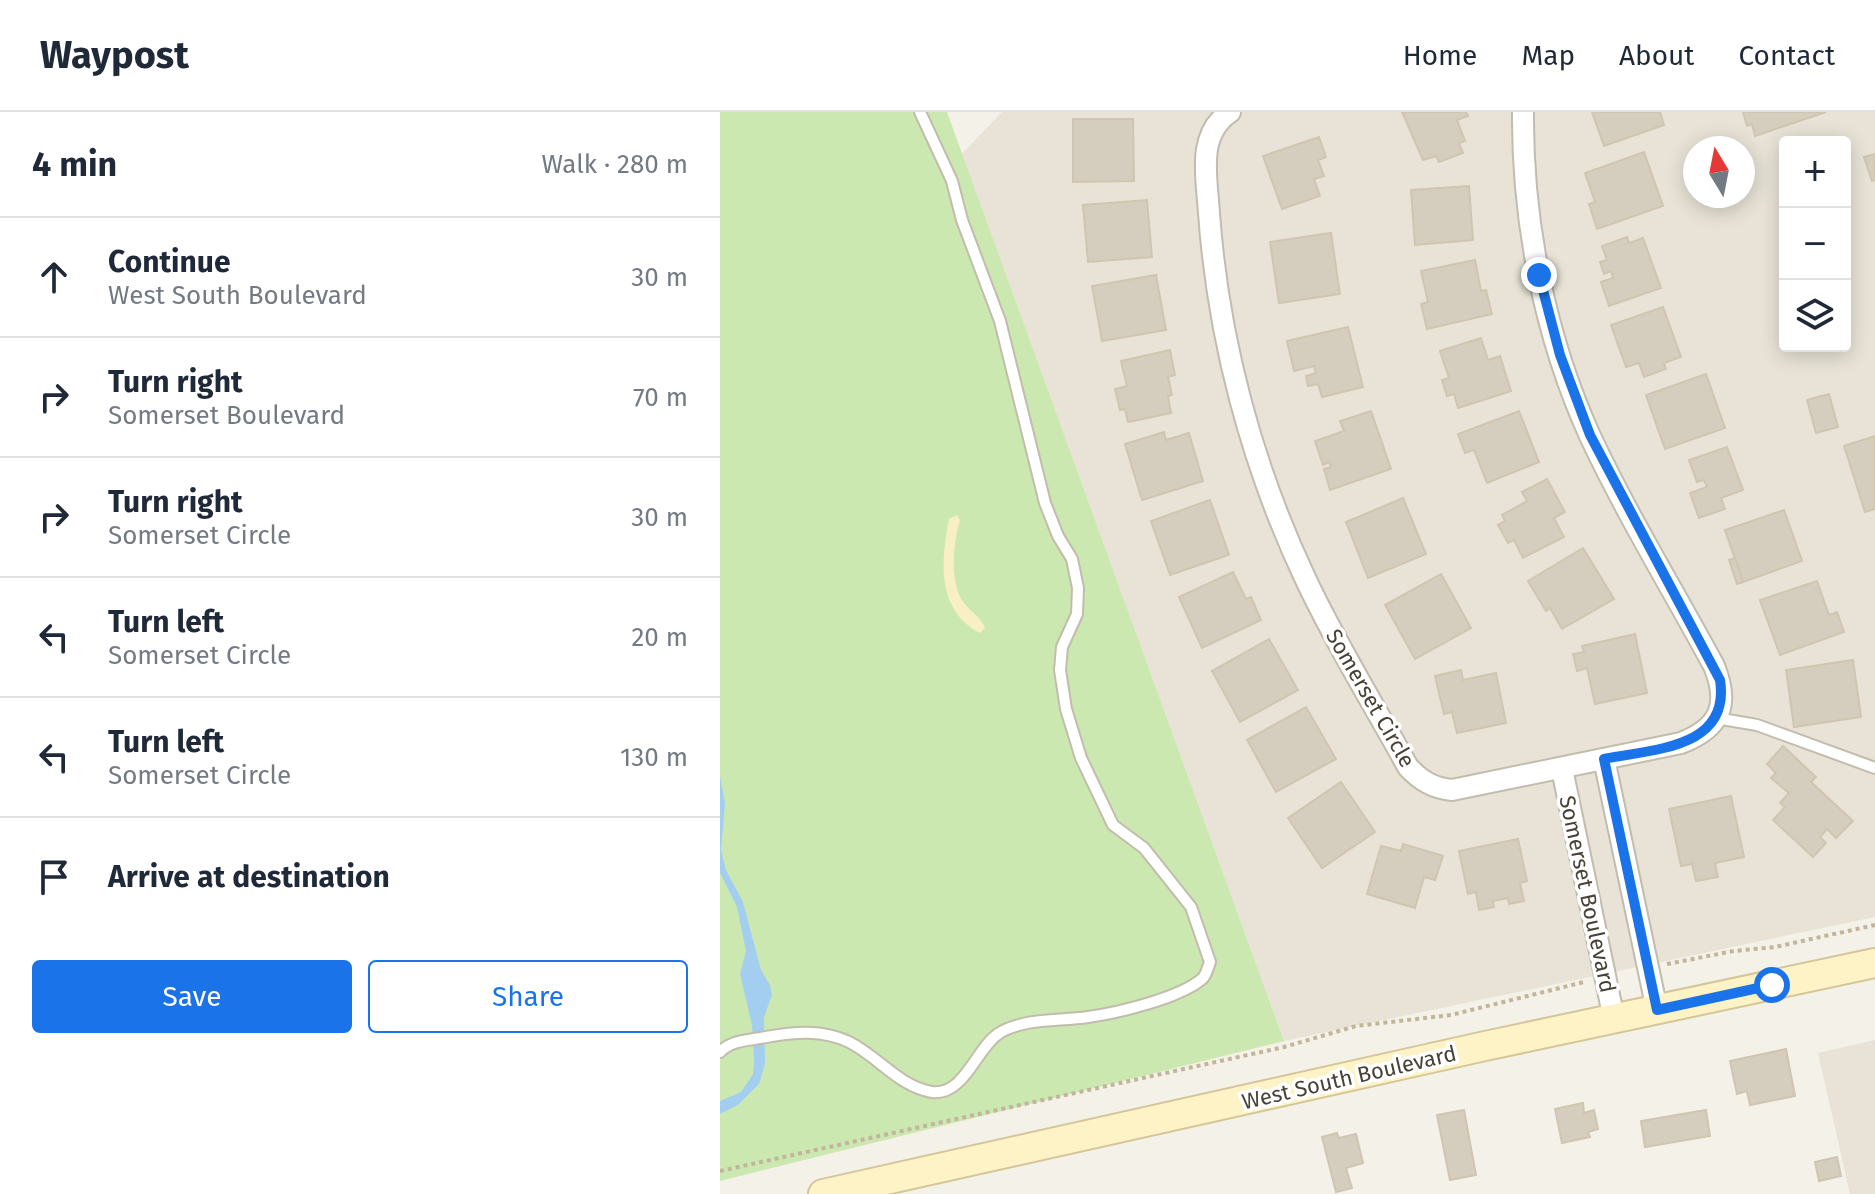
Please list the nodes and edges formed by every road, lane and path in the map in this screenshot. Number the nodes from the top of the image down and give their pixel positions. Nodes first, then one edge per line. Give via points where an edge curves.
1 (920, 112) edge
2 (1230, 112) edge
3 (1523, 112) edge
4 (1716, 718) junction
5 (1604, 759) junction
6 (1875, 768) edge
7 (1562, 769) junction
8 (1875, 925) edge
9 (1673, 963) dead end
10 (1875, 963) edge
11 (1581, 982) dead end
12 (1657, 1010) junction
13 (1614, 1019) junction
14 (720, 1052) edge
15 (720, 1171) edge
16 (823, 1194) edge

1 - 14 lane via 952,181 1000,321 1045,503 1072,559 1077,614 1062,647 1060,670 1081,758 1113,825 1144,848 1191,907 1210,962 1204,977 1135,1008 1025,1023 998,1034 965,1076 936,1093 889,1073 850,1043 816,1033 739,1042
2 - 7 street, Somerset Circle via 1214,126 1205,156 1217,291 1269,492 1323,614 1408,767 1424,782 1452,790
3 - 4 street via 1532,235 1560,355 1608,473 1714,666 1722,693
4 - 5 street, Somerset Circle via 1697,737 1681,743
4 - 6 lane via 1757,725
5 - 7 street, Somerset Circle
5 - 12 street, Somerset Boulevard
7 - 13 street, Somerset Boulevard
8 - 9 path
10 - 12 main road, West South Boulevard
11 - 15 path via 1451,1015 1356,1026 1284,1047
12 - 13 main road, West South Boulevard
13 - 16 main road, West South Boulevard

